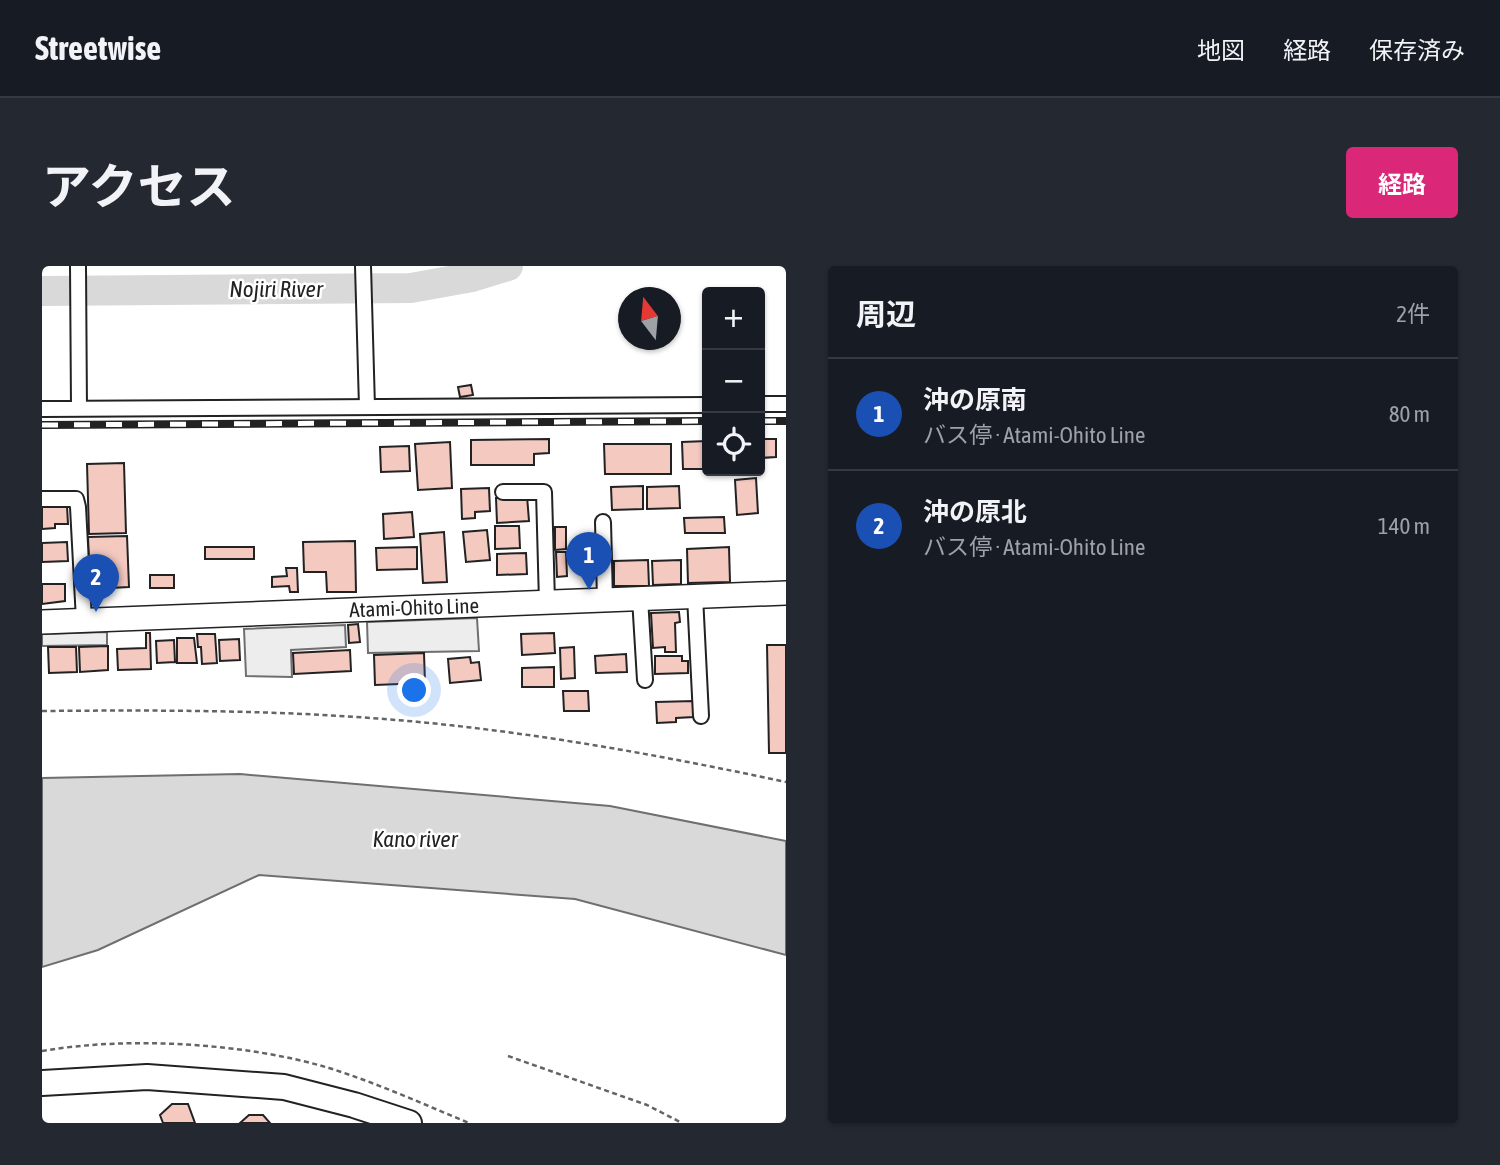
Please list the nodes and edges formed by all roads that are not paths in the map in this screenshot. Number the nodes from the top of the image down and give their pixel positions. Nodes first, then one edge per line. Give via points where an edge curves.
1 (78, 266) edge
2 (363, 270) edge
3 (765, 404) edge
4 (786, 404) edge
5 (702, 405) edge
6 (367, 407) junction
7 (79, 408) junction
8 (42, 409) edge
9 (503, 492) dead end
10 (42, 499) edge
11 (603, 522) dead end
12 (786, 593) edge
13 (695, 596) junction
14 (640, 598) junction
15 (605, 600) junction
16 (547, 602) junction
17 (83, 620) junction
18 (42, 622) edge
19 (645, 680) dead end
20 (701, 716) dead end
21 (42, 1083) edge
22 (409, 1123) edge

1 - 7 street
2 - 6 street
3 - 4 street
5 - 6 street
6 - 7 street
7 - 8 street
9 - 16 street via 544,492
10 - 17 street via 76,499
11 - 15 street
12 - 13 main road, Atami-Ohito Line
13 - 14 main road, Atami-Ohito Line
13 - 20 street
14 - 15 main road, Atami-Ohito Line
14 - 19 street
15 - 16 main road, Atami-Ohito Line
16 - 17 main road, Atami-Ohito Line
17 - 18 main road, Atami-Ohito Line
21 - 22 highway via 147,1077 284,1087

